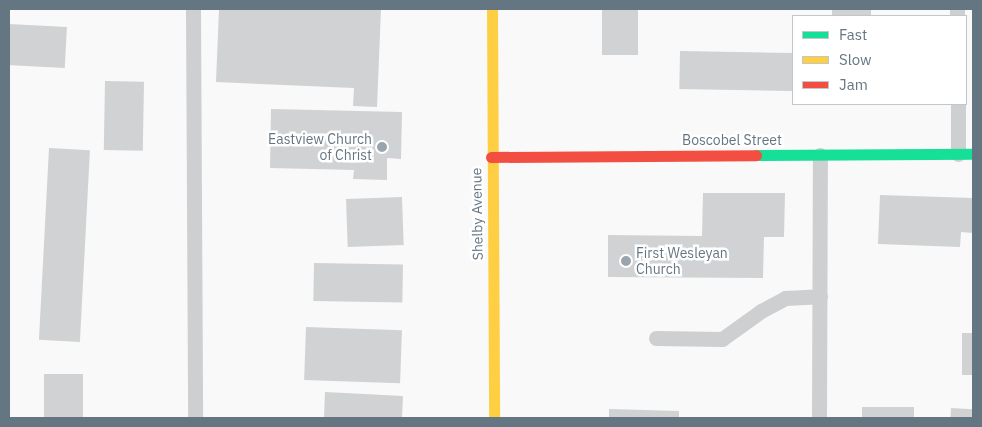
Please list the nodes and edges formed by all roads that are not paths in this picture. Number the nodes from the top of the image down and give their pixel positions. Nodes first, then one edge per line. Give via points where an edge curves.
1 (192, 9) edge
2 (492, 9) edge
3 (958, 105) edge
4 (966, 154) edge
5 (820, 155) junction
6 (491, 156) junction
7 (820, 296) junction
8 (656, 338) dead end
9 (195, 418) edge
10 (494, 418) edge
11 (819, 418) edge

1 - 9 lane
2 - 6 street, Shelby Avenue
3 - 4 lane
4 - 5 street, Boscobel Street
5 - 6 street, Boscobel Street
5 - 7 lane
6 - 10 street, Shelby Avenue
7 - 8 lane via 785,298 722,339
7 - 11 lane

